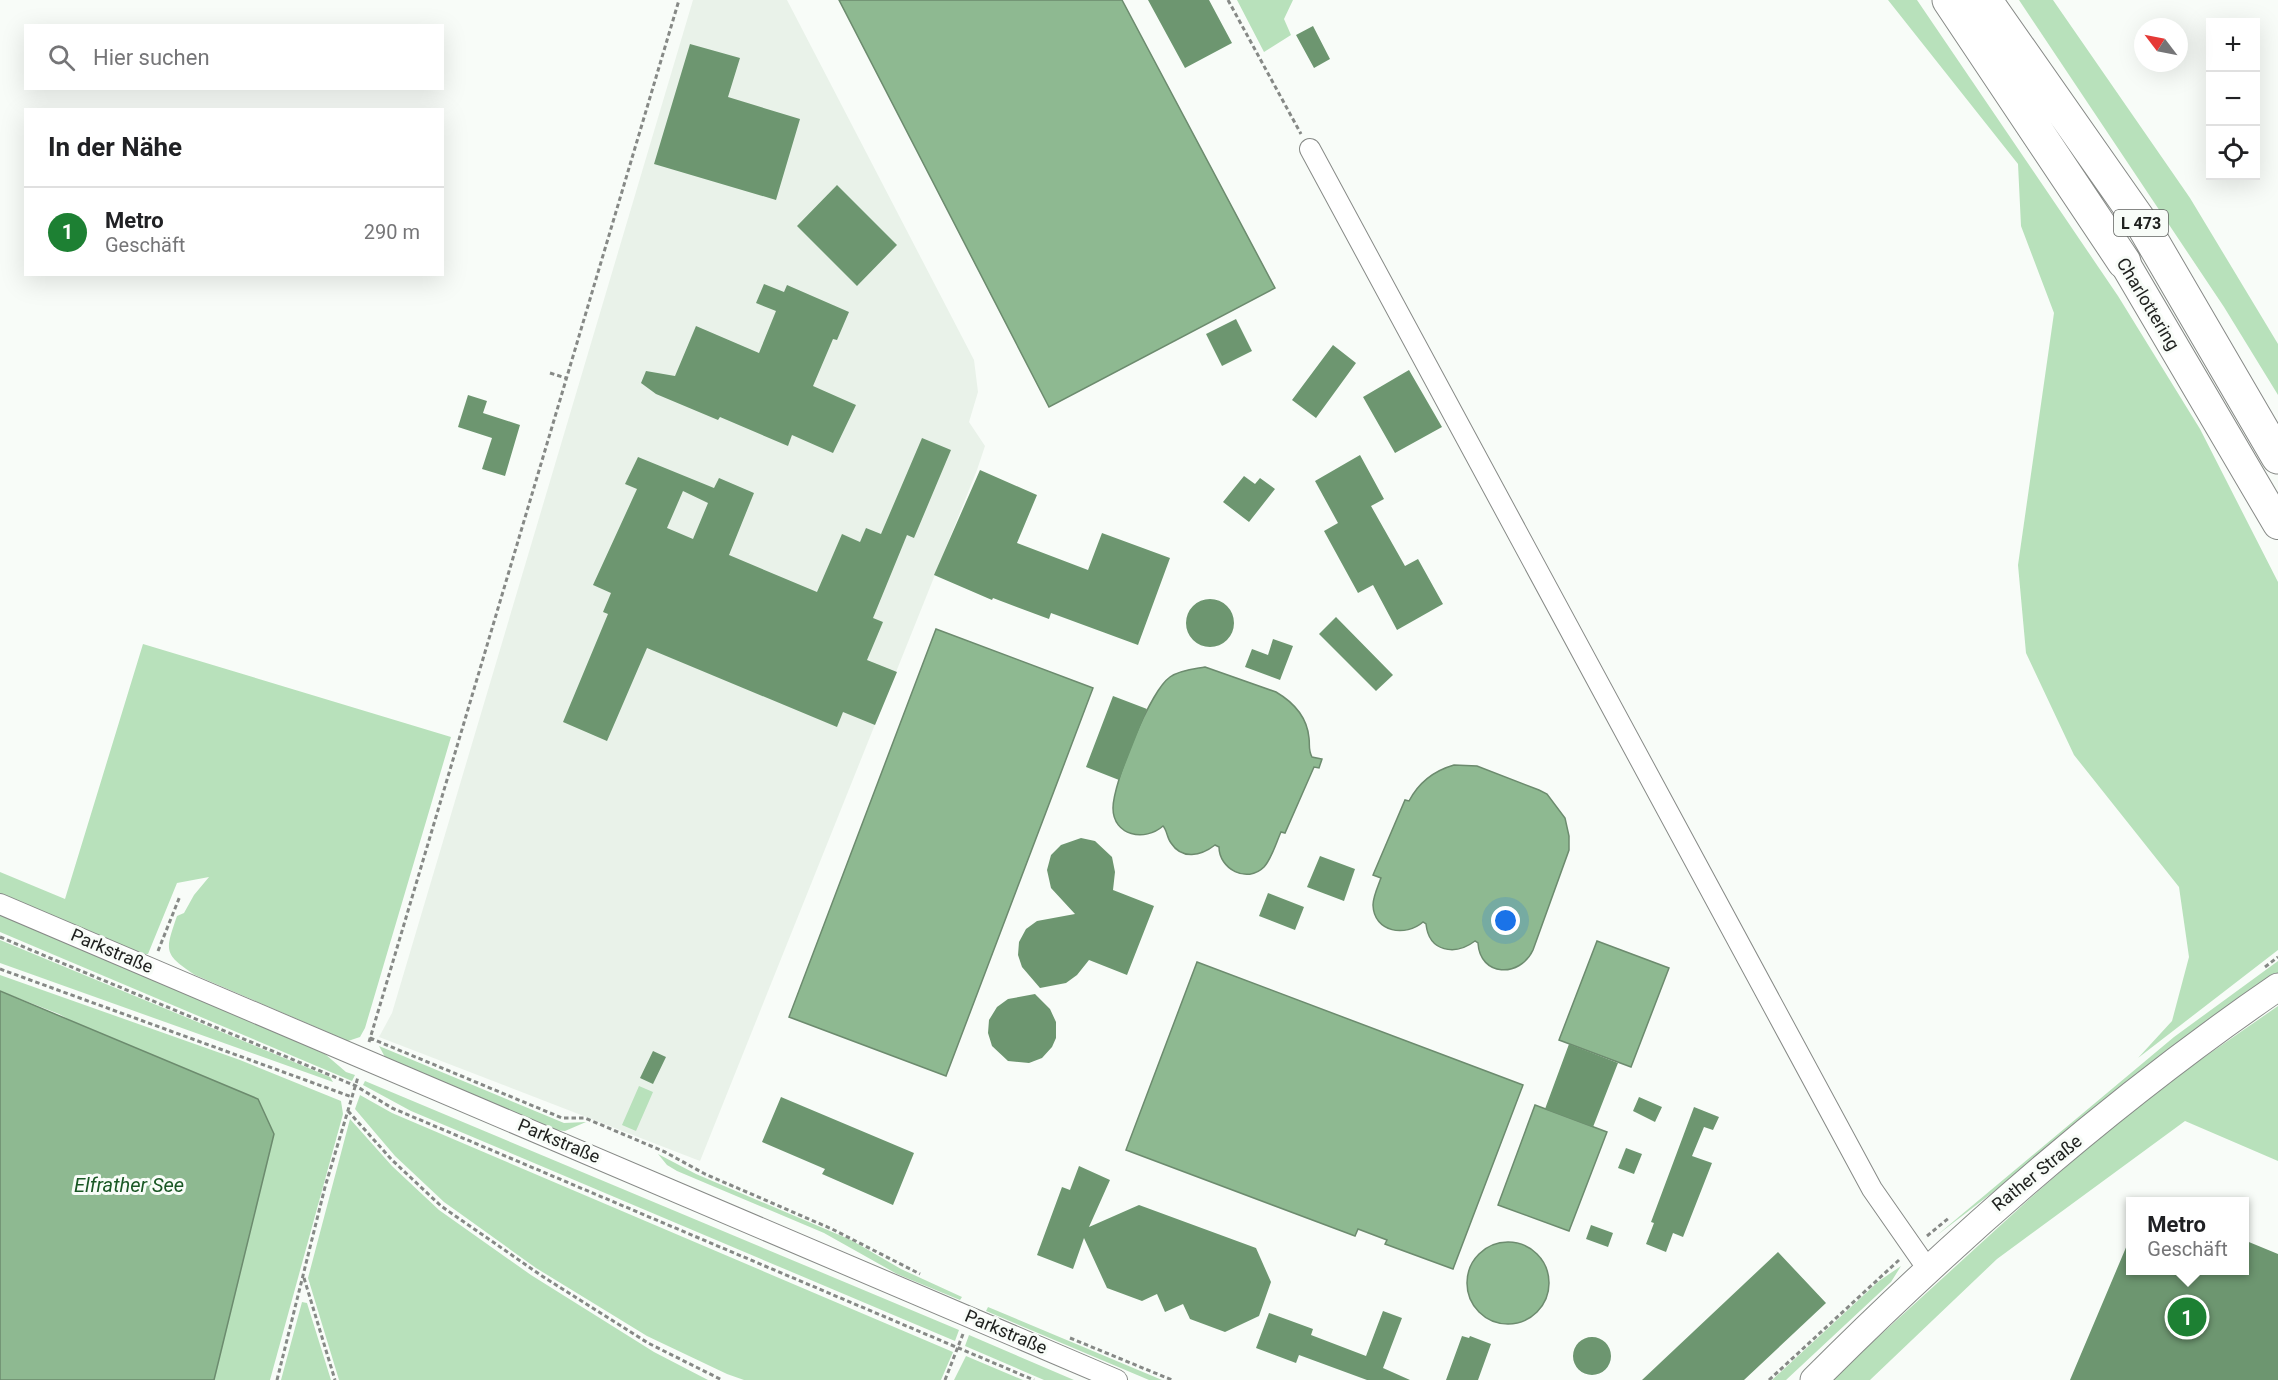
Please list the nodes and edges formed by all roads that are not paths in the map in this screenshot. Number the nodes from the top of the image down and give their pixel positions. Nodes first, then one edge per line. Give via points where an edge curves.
1 (1949, 0) edge
2 (1985, 0) edge
3 (1310, 149) road end
4 (2124, 262) joint
5 (2278, 457) edge
6 (2278, 525) edge
7 (0, 904) edge
8 (2278, 987) edge
9 (1928, 1268) junction
10 (1117, 1380) edge
11 (1814, 1380) edge

1 - 4 highway, Charlottering / L 473
2 - 5 highway, Charlottering / L 473 via 2144,227
3 - 9 street via 1872,1189
4 - 6 main road, Charlottering / L 473
7 - 10 street, Parkstraße
8 - 9 main road, Rather Straße via 2220,1027 1990,1210
9 - 11 main road, Rather Straße

